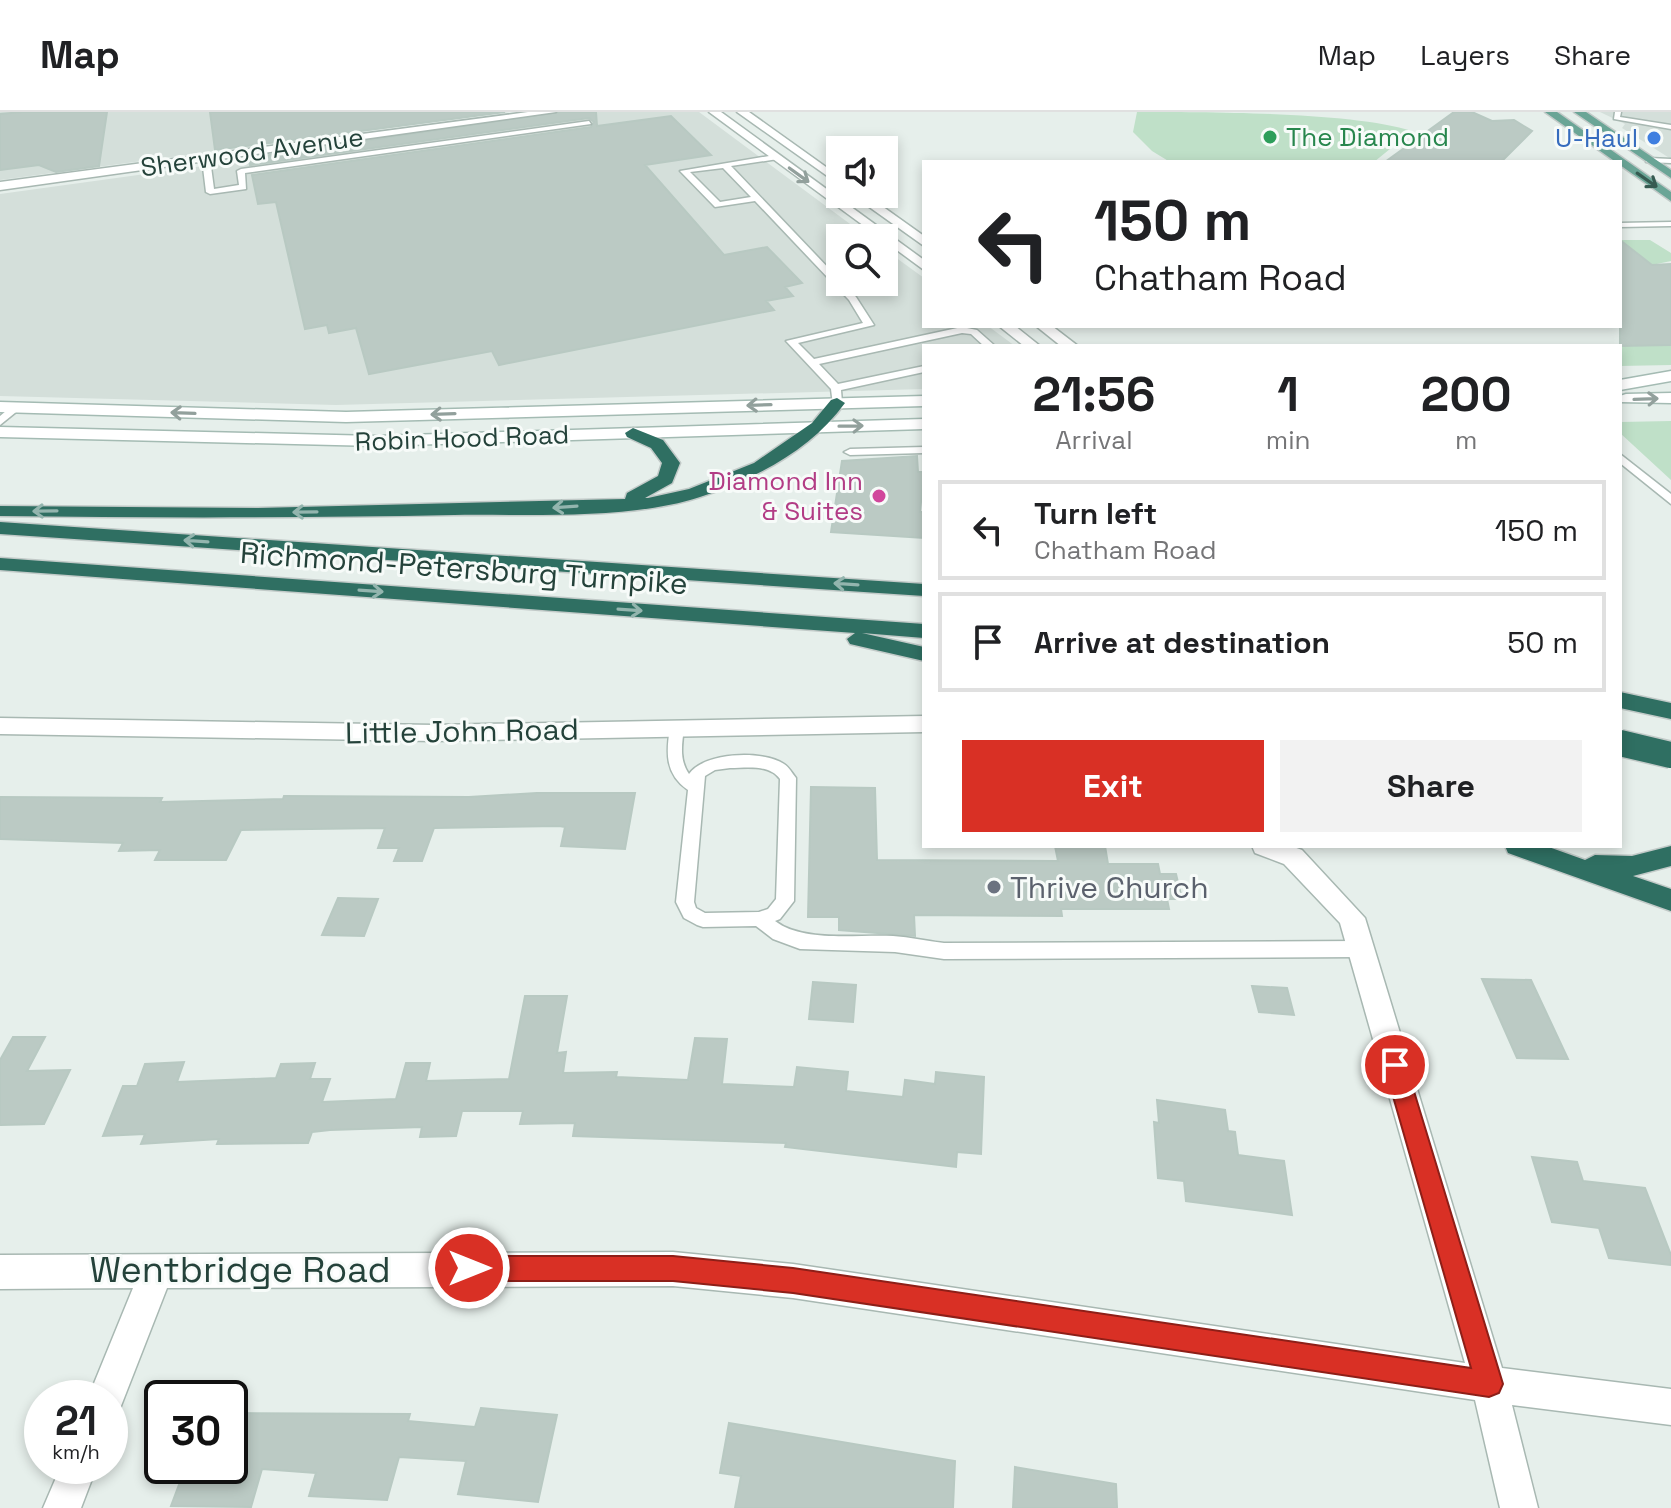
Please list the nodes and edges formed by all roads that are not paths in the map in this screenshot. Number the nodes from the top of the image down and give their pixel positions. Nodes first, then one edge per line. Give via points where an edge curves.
1 (544, 112) edge
2 (714, 112) edge
3 (742, 112) edge
4 (1550, 112) edge
5 (1579, 112) edge
6 (1618, 112) edge
7 (589, 123) dead end
8 (1671, 127) edge
9 (775, 157) junction
10 (206, 159) junction
11 (1618, 160) edge
12 (1649, 160) junction
13 (1671, 161) edge
14 (1622, 163) edge
15 (725, 165) junction
16 (826, 172) edge
17 (1671, 175) edge
18 (0, 186) edge
19 (1671, 197) edge
20 (759, 198) junction
21 (877, 208) edge
22 (1671, 224) edge
23 (1622, 225) edge
24 (922, 241) edge
25 (922, 265) edge
26 (1009, 328) edge
27 (1046, 328) edge
28 (988, 344) edge
29 (1030, 344) edge
30 (1068, 344) edge
31 (812, 363) junction
32 (922, 370) edge
33 (1671, 376) edge
34 (1622, 378) edge
35 (1622, 385) edge
36 (836, 396) junction
37 (1671, 398) edge
38 (1622, 400) edge
39 (922, 401) edge
40 (8, 408) edge
41 (0, 422) edge
42 (922, 424) edge
43 (818, 426) junction
44 (0, 432) edge
45 (633, 433) junction
46 (922, 450) edge
47 (850, 452) dead end
48 (1622, 459) edge
49 (1671, 500) edge
50 (614, 504) junction
51 (0, 511) edge
52 (0, 528) edge
53 (0, 564) edge
54 (922, 590) edge
55 (773, 620) junction
56 (922, 631) edge
57 (922, 654) edge
58 (1625, 701) edge
59 (1671, 711) edge
60 (922, 724) edge
61 (0, 726) edge
62 (677, 728) junction
63 (1622, 734) edge
64 (1622, 743) edge
65 (1671, 755) edge
66 (1671, 769) edge
67 (696, 788) junction
68 (1527, 850) edge
69 (1278, 851) edge
70 (1671, 856) edge
71 (1671, 900) edge
72 (759, 919) junction
73 (1360, 949) junction
74 (157, 1270) junction
75 (0, 1272) edge
76 (113, 1380) edge
77 (1489, 1384) junction
78 (1671, 1407) edge
79 (72, 1484) edge
80 (62, 1508) edge
81 (1519, 1508) edge

1 - 10 street, Sherwood Avenue
2 - 9 street
3 - 16 street
4 -> 11 main road
5 - 12 main road
6 - 8 lane via 1616,118
7 - 10 lane via 241,171 243,187 210,192
9 - 15 lane
9 -> 25 street
10 - 18 street, Sherwood Avenue
12 - 13 lane
12 - 17 main road
14 -> 19 main road
15 - 20 lane
15 - 20 lane via 684,171 718,205
20 - 31 lane via 853,299 869,325 791,341
21 - 24 street
22 - 23 lane
26 - 29 street
27 - 30 street
28 - 31 lane via 962,330
31 - 36 lane
32 - 36 lane
33 - 34 street
33 - 35 street
36 - 39 street, Robin Hood Road
36 -> 40 street, Robin Hood Road via 346,417
36 - 43 highway
38 -> 37 street
40 - 41 lane
43 -> 42 street, Robin Hood Road
43 - 45 street, Robin Hood Road
43 - 50 highway via 785,453 741,476 671,499
44 - 45 street, Robin Hood Road via 376,441
45 - 50 highway via 667,454 671,471 645,494
46 - 47 lane
48 - 49 lane
50 -> 51 highway via 274,513
54 -> 52 highway, Richmond-Petersburg Turnpike
53 -> 55 highway, Richmond-Petersburg Turnpike
55 - 56 highway, Richmond-Petersburg Turnpike
55 - 57 highway
58 - 59 highway
60 - 62 street, Little John Road
61 - 62 street, Little John Road via 383,733
62 - 67 lane via 675,772
63 - 66 street
64 - 65 highway, bridge
67 - 72 lane via 685,902 690,913 703,920
67 - 72 lane via 697,774 715,764 768,763 788,778 785,901 774,914
68 - 70 highway via 1600,866 1632,866
68 - 71 highway
69 - 73 street via 1352,918
72 - 73 lane via 800,941 944,951
73 - 77 street
74 - 75 street, Wentbridge Road
74 - 76 street
74 - 77 street, Wentbridge Road via 673,1269 793,1281
77 - 78 street, Wentbridge Road
77 - 81 street
79 - 80 street

